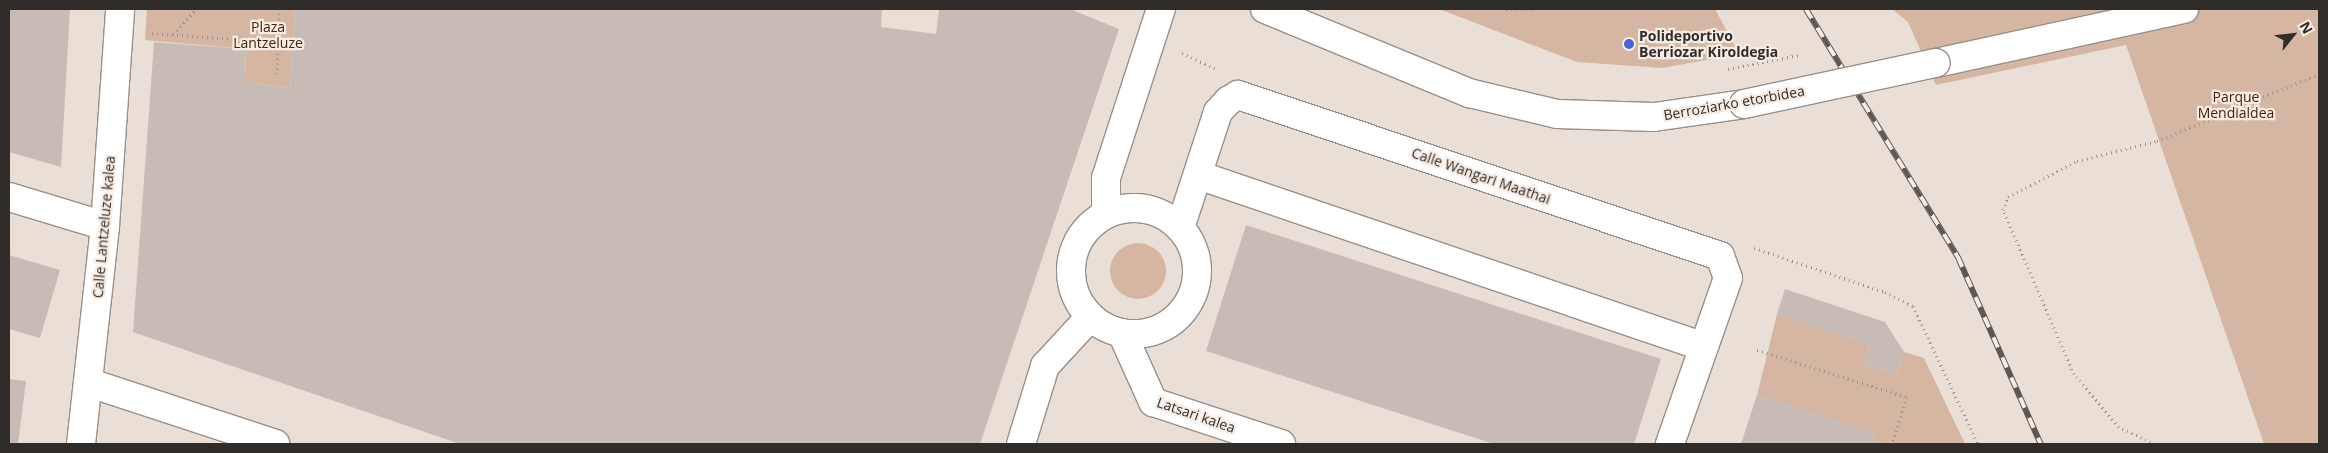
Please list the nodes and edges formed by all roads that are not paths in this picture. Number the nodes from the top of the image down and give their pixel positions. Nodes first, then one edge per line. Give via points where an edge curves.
1 (120, 9) edge
2 (1161, 9) edge
3 (1265, 9) edge
4 (2184, 9) edge
5 (1198, 175) junction
6 (9, 197) edge
7 (1106, 214) junction
8 (105, 226) junction
9 (1180, 228) junction
10 (1090, 317) junction
11 (1122, 333) junction
12 (1704, 347) junction
13 (90, 383) junction
14 (81, 444) edge
15 (275, 444) edge
16 (1021, 444) edge
17 (1281, 444) edge
18 (1670, 444) edge

1 - 8 street, Calle Lantzeluze kalea
2 - 7 street via 1106,178
3 - 4 street, Berroziarko etorbidea, bridge via 1469,93 1557,114 1654,116 1744,104
5 - 9 street, Calle Wangari Maathai
5 - 12 street
5 - 12 street, Calle Wangari Maathai via 1218,112 1238,95 1720,256 1728,278
6 - 8 street
7 - 9 street via 1125,208 1145,209 1164,216
7 - 10 street via 1089,226 1071,261 1071,282 1078,301
8 - 13 street, Calle Lantzeluze kalea
9 - 11 street via 1197,263 1196,283 1189,302 1177,318 1160,329 1141,334
10 - 11 street via 1105,328
10 - 16 street via 1045,366
11 - 17 street, Latsari kalea via 1152,402
12 - 18 street, Calle Wangari Maathai
13 - 14 street, Calle Lantzeluze kalea
13 - 15 street

